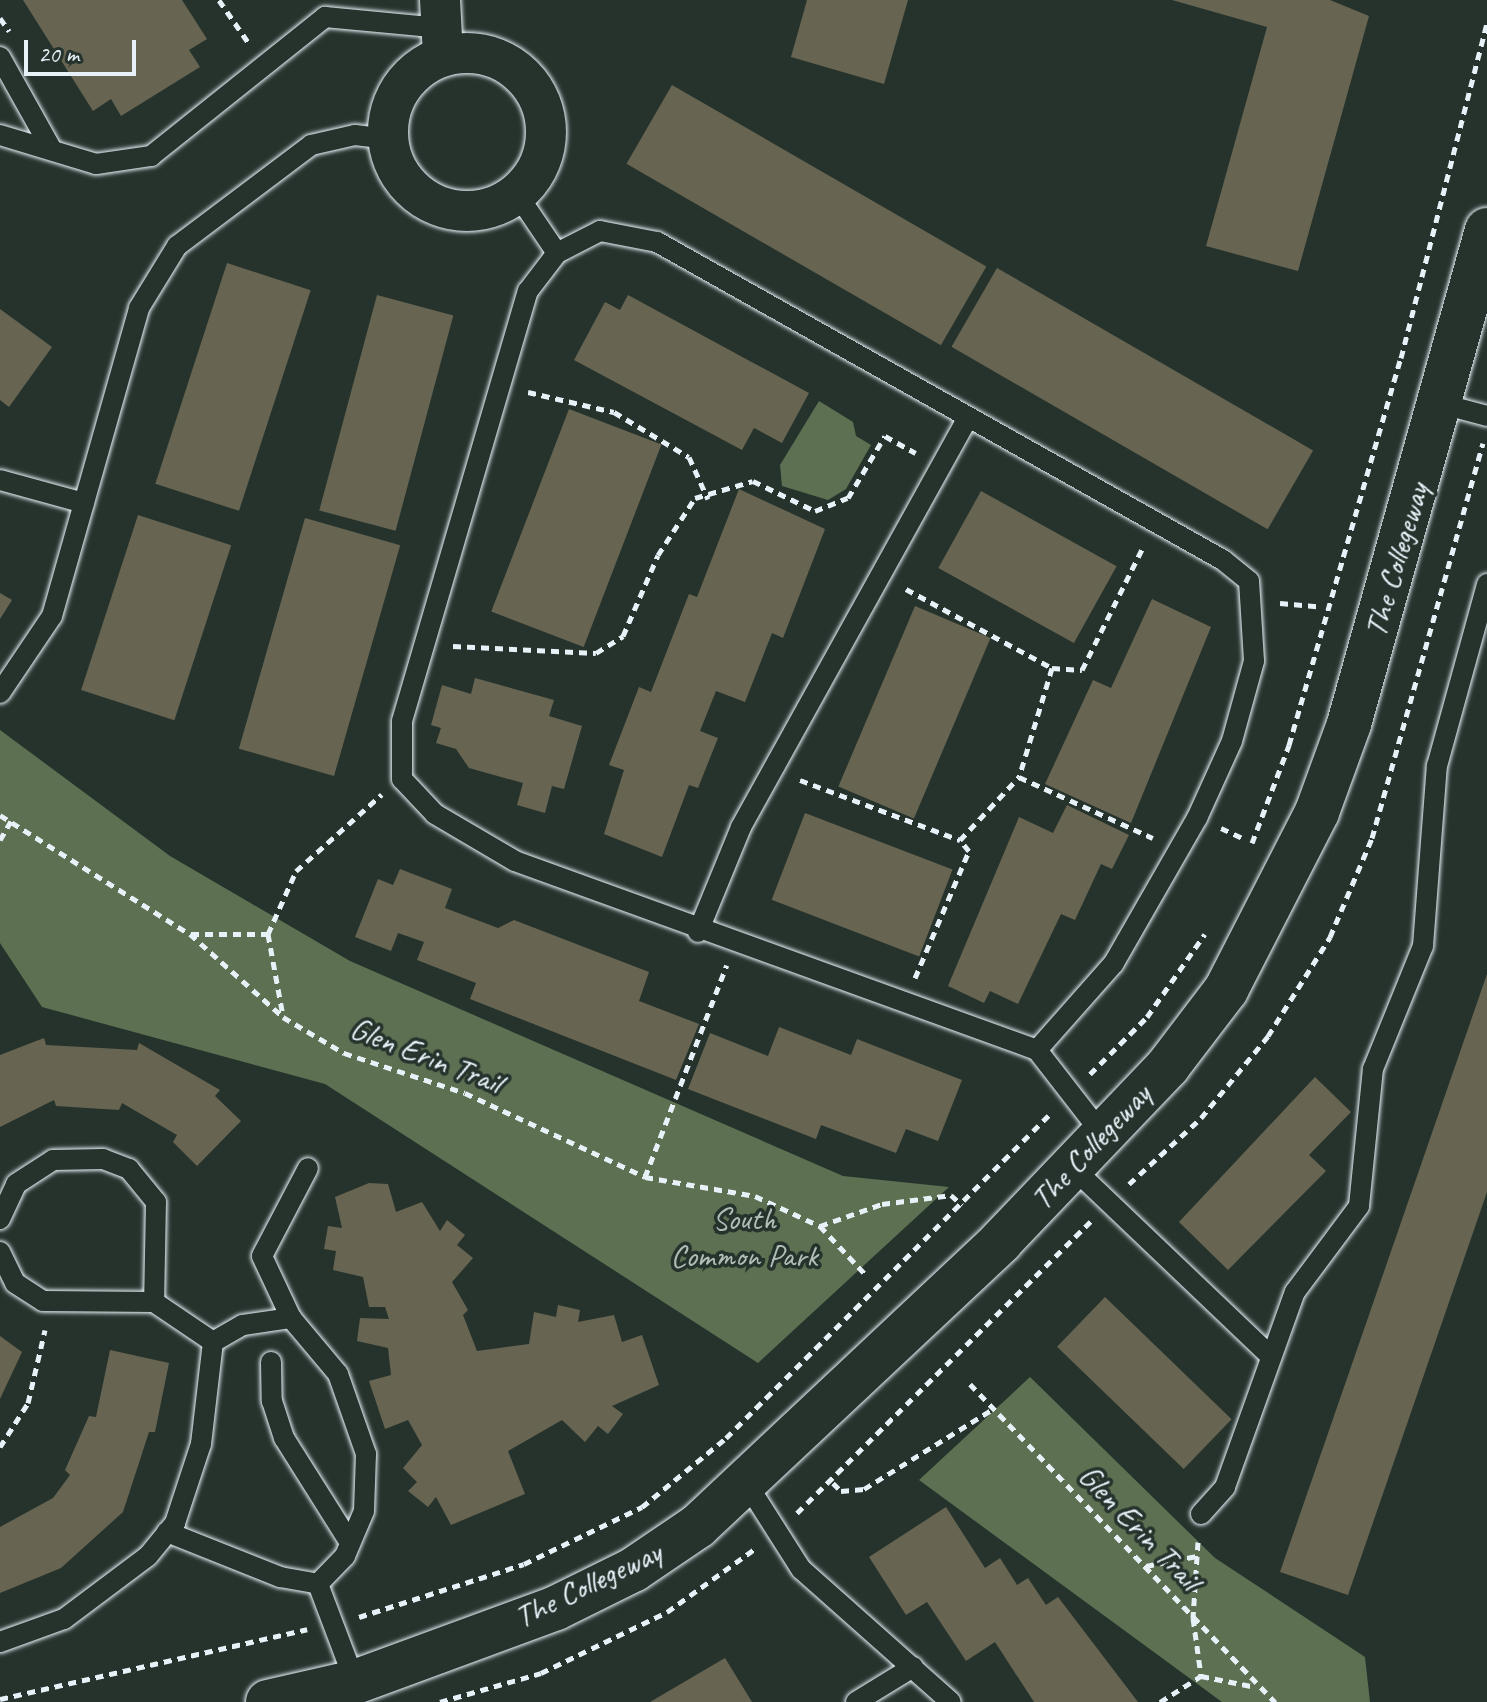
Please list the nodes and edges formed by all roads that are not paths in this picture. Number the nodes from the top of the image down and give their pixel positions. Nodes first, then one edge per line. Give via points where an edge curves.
1 (442, 28) edge
2 (0, 57) edge
3 (0, 135) edge
4 (387, 139) junction
5 (52, 150) junction
6 (517, 194) junction
7 (1487, 230) edge
8 (557, 253) junction
9 (1442, 404) junction
10 (1487, 416) edge
11 (967, 419) junction
12 (0, 480) edge
13 (84, 503) junction
14 (1487, 584) edge
15 (0, 693) edge
16 (698, 932) junction
17 (1037, 1050) junction
18 (1103, 1135) junction
19 (308, 1168) dead end
20 (1074, 1169) junction
21 (0, 1219) edge
22 (0, 1252) edge
23 (154, 1302) junction
24 (291, 1318) junction
25 (213, 1342) junction
26 (1268, 1354) junction
27 (271, 1362) dead end
28 (747, 1484) junction
29 (1201, 1514) dead end
30 (167, 1532) junction
31 (350, 1543) junction
32 (318, 1584) junction
33 (0, 1642) edge
34 (913, 1667) junction
35 (362, 1692) edge
36 (268, 1702) edge
37 (856, 1702) edge
38 (951, 1702) edge

1 - 4 street via 400,87
1 - 5 lane via 325,17 151,156 96,164
1 - 6 street via 513,67 537,95 547,129 544,153
2 - 5 lane
3 - 5 lane
4 - 6 street via 406,184 447,209 472,212
4 - 13 lane via 355,135 311,145 177,246 139,308
6 - 8 lane
7 - 9 street, The Collegeway
8 - 11 lane via 600,231 657,242
8 - 16 lane via 528,291 499,385 402,721 402,779 435,814 515,861
9 - 10 lane
9 - 18 street, The Collegeway via 1349,724 1275,905 1226,990
11 - 16 lane via 774,767
11 - 17 lane via 1155,522 1249,581 1255,608 1254,661 1232,741 1182,852 1114,963
12 - 13 lane
13 - 15 lane via 52,616
14 - 26 lane via 1437,766 1423,946 1373,1069 1359,1206 1295,1292
16 - 17 lane
17 - 18 lane
18 - 20 street, The Collegeway
19 - 24 lane via 262,1256
20 - 26 lane
20 - 28 street, The Collegeway
21 - 23 lane via 16,1184 53,1160 103,1159 129,1169 156,1202
22 - 23 lane via 15,1283 52,1302
23 - 25 lane
24 - 25 lane via 243,1325
24 - 31 lane via 338,1374 358,1423 364,1511
25 - 30 lane via 201,1444
26 - 29 lane via 1225,1487
27 - 31 lane via 272,1401 284,1438
28 - 34 lane via 801,1569
28 - 35 street, The Collegeway via 633,1570
30 - 32 lane via 280,1577
30 - 33 lane via 110,1589 64,1619
31 - 32 lane
32 - 35 lane
34 - 37 lane
34 - 38 lane
35 - 36 street, The Collegeway

